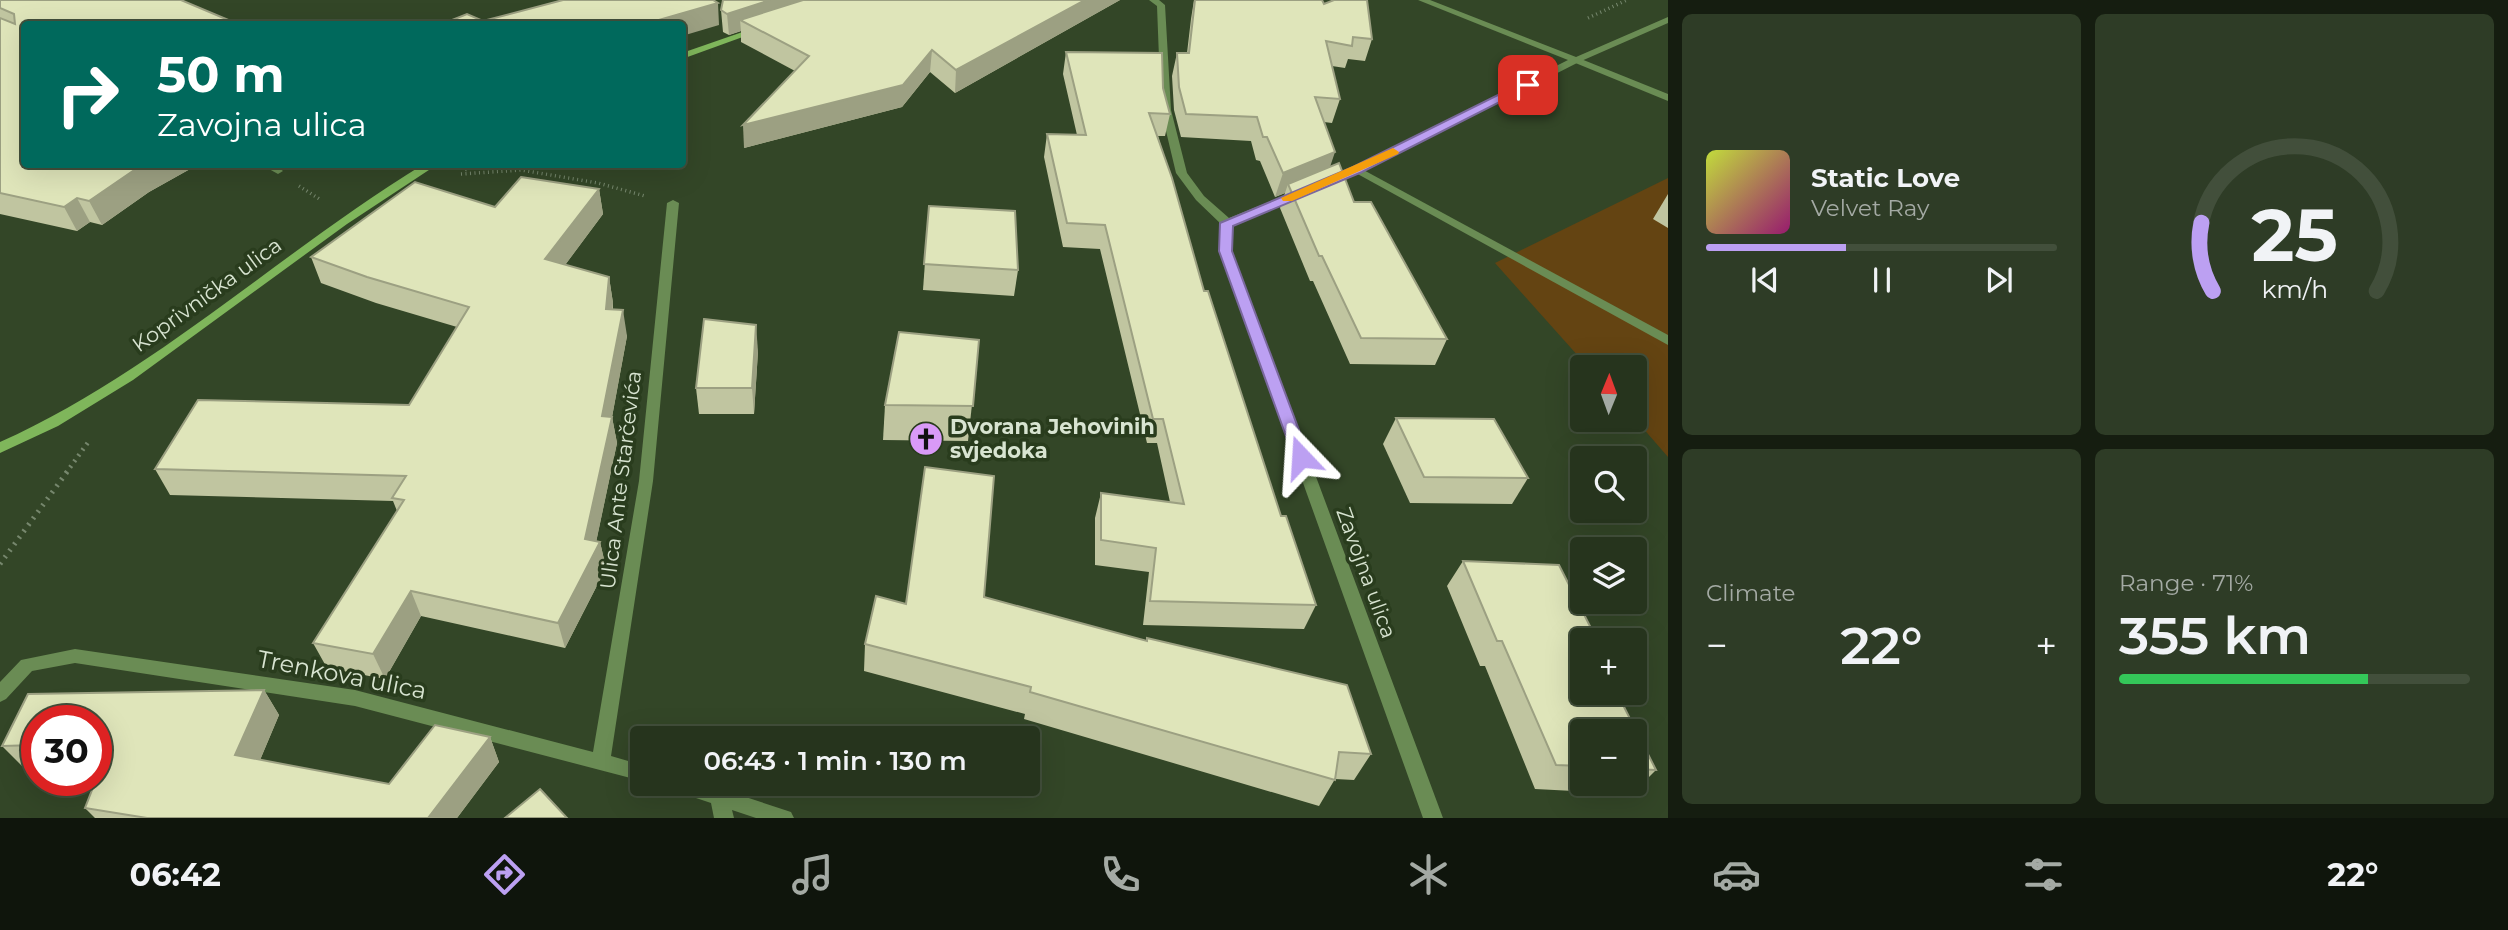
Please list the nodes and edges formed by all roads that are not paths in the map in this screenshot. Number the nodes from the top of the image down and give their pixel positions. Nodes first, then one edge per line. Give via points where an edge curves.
1 (1153, 0) edge
2 (1422, 0) edge
3 (1668, 20) edge
4 (769, 26) edge
5 (686, 55) edge
6 (1576, 60) junction
7 (1668, 98) edge
8 (272, 168) edge
9 (427, 168) edge
10 (1358, 170) junction
11 (278, 172) road end
12 (1320, 185) edge
13 (1307, 190) edge
14 (673, 203) road end
15 (1227, 223) junction
16 (1668, 341) edge
17 (0, 448) edge
18 (0, 694) edge
19 (601, 760) junction
20 (630, 769) edge
21 (719, 796) joint
22 (724, 818) edge
23 (784, 818) edge
24 (1433, 818) edge

1 - 15 street via 1161,5 1166,110 1182,173
2 - 6 street
3 - 6 street
4 - 5 main road
6 - 7 street
6 - 10 street
8 - 11 street
9 - 17 main road, Koprivnička ulica via 118,384
10 - 12 street
10 - 16 street
13 - 15 street
14 - 19 street, Ulica Ante Starčevića via 646,481
15 - 24 street, Zavojna ulica via 1226,251
18 - 19 street, Trenkova ulica via 27,665 75,656 355,698
19 - 20 street, Trenkova ulica
21 - 22 street
21 - 23 street

